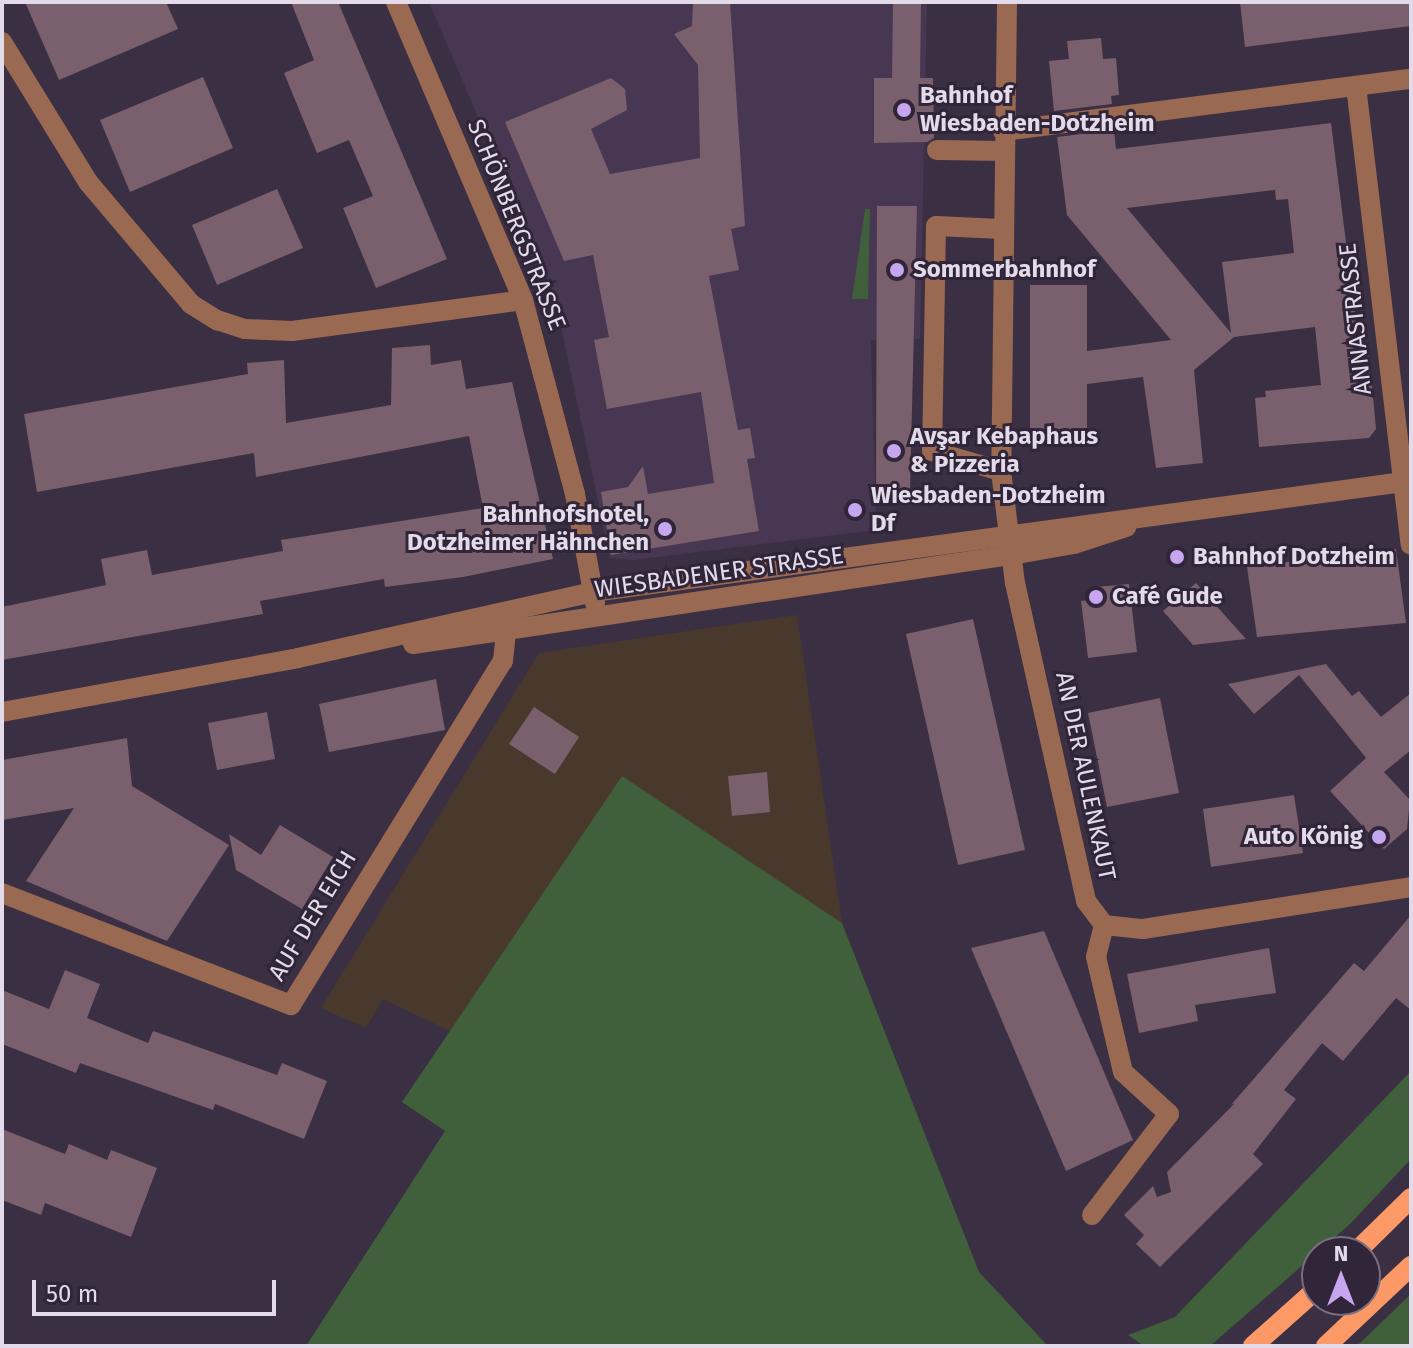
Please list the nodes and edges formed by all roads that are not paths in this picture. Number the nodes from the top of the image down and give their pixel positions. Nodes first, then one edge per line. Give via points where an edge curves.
1 (396, 2) edge
2 (1007, 2) edge
3 (7, 49) edge
4 (1411, 79) edge
5 (1356, 86) junction
6 (1003, 141) junction
7 (937, 150) dead end
8 (1001, 229) junction
9 (523, 300) junction
10 (1001, 471) junction
11 (1406, 482) edge
12 (1143, 522) junction
13 (1008, 534) junction
14 (1411, 545) edge
15 (1011, 555) junction
16 (593, 592) junction
17 (597, 615) junction
18 (506, 630) junction
19 (298, 658) junction
20 (2, 712) edge
21 (1411, 887) edge
22 (2, 893) edge
23 (1104, 925) junction
24 (1411, 1198) edge
25 (1092, 1215) dead end
26 (1372, 1236) edge
27 (1411, 1266) edge
28 (1301, 1303) edge
29 (1253, 1346) edge
30 (1326, 1346) edge

1 - 9 street, SCHÖNBERGSTRASSE
2 - 6 street, AN DER AULENKAUT
3 - 9 street via 88,182 191,304 217,320 245,329 292,331
4 - 5 street
5 - 6 street
5 - 11 street, ANNASTRASSE
6 - 7 street
6 - 8 street, AN DER AULENKAUT
8 - 10 street, AN DER AULENKAUT
8 - 10 street via 936,226 932,451
9 - 16 street, SCHÖNBERGSTRASSE via 575,494
10 - 13 street, AN DER AULENKAUT
11 - 12 street, WIESBADENER STRASSE
11 - 14 street, ANNASTRASSE
12 - 13 street, WIESBADENER STRASSE
12 - 15 street, WIESBADENER STRASSE via 1087,541
13 - 15 street, AN DER AULENKAUT
13 - 16 street, WIESBADENER STRASSE
15 - 17 street, WIESBADENER STRASSE
15 - 23 street, AN DER AULENKAUT via 1086,901
16 - 17 street, SCHÖNBERGSTRASSE
16 - 19 street, WIESBADENER STRASSE
17 - 18 street, WIESBADENER STRASSE
18 - 19 street, WIESBADENER STRASSE
18 - 22 street, AUF DER EICH via 503,661 291,1005
19 - 20 street, WIESBADENER STRASSE
21 - 23 street via 1143,929
23 - 25 street via 1096,957 1123,1072 1169,1114
24 - 26 main road
27 - 30 main road
28 - 29 main road

